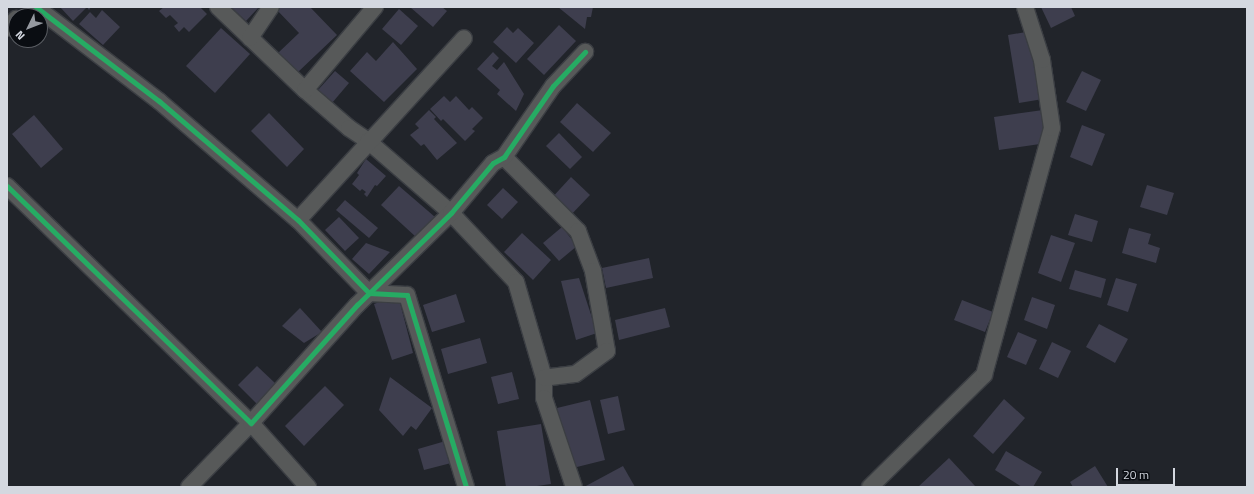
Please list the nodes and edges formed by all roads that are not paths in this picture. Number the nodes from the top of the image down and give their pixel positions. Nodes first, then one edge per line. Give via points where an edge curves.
1 (36, 7) edge
2 (218, 7) edge
3 (270, 7) edge
4 (375, 7) edge
5 (1025, 7) edge
6 (250, 38) junction
7 (464, 38) dead end
8 (585, 52) dead end
9 (305, 90) junction
10 (368, 141) junction
11 (504, 157) junction
12 (7, 186) edge
13 (451, 213) junction
14 (298, 220) junction
15 (369, 293) junction
16 (544, 378) junction
17 (251, 423) junction
18 (189, 487) edge
19 (308, 487) edge
20 (466, 487) edge
21 (574, 487) edge
22 (870, 487) edge

1 - 14 street via 160,101
2 - 6 street
3 - 6 street
4 - 9 street
5 - 22 street via 1042,60 1052,128 984,374
6 - 9 street
7 - 10 street
8 - 11 street via 553,86
9 - 10 street
10 - 13 street
10 - 14 street
11 - 13 street via 493,163
11 - 16 street via 578,231 593,271 607,351 574,374
12 - 17 street
13 - 15 street
13 - 16 street via 516,282
14 - 15 street
15 - 17 street
15 - 20 street via 407,295
16 - 21 street via 544,398
17 - 18 street
17 - 19 street

